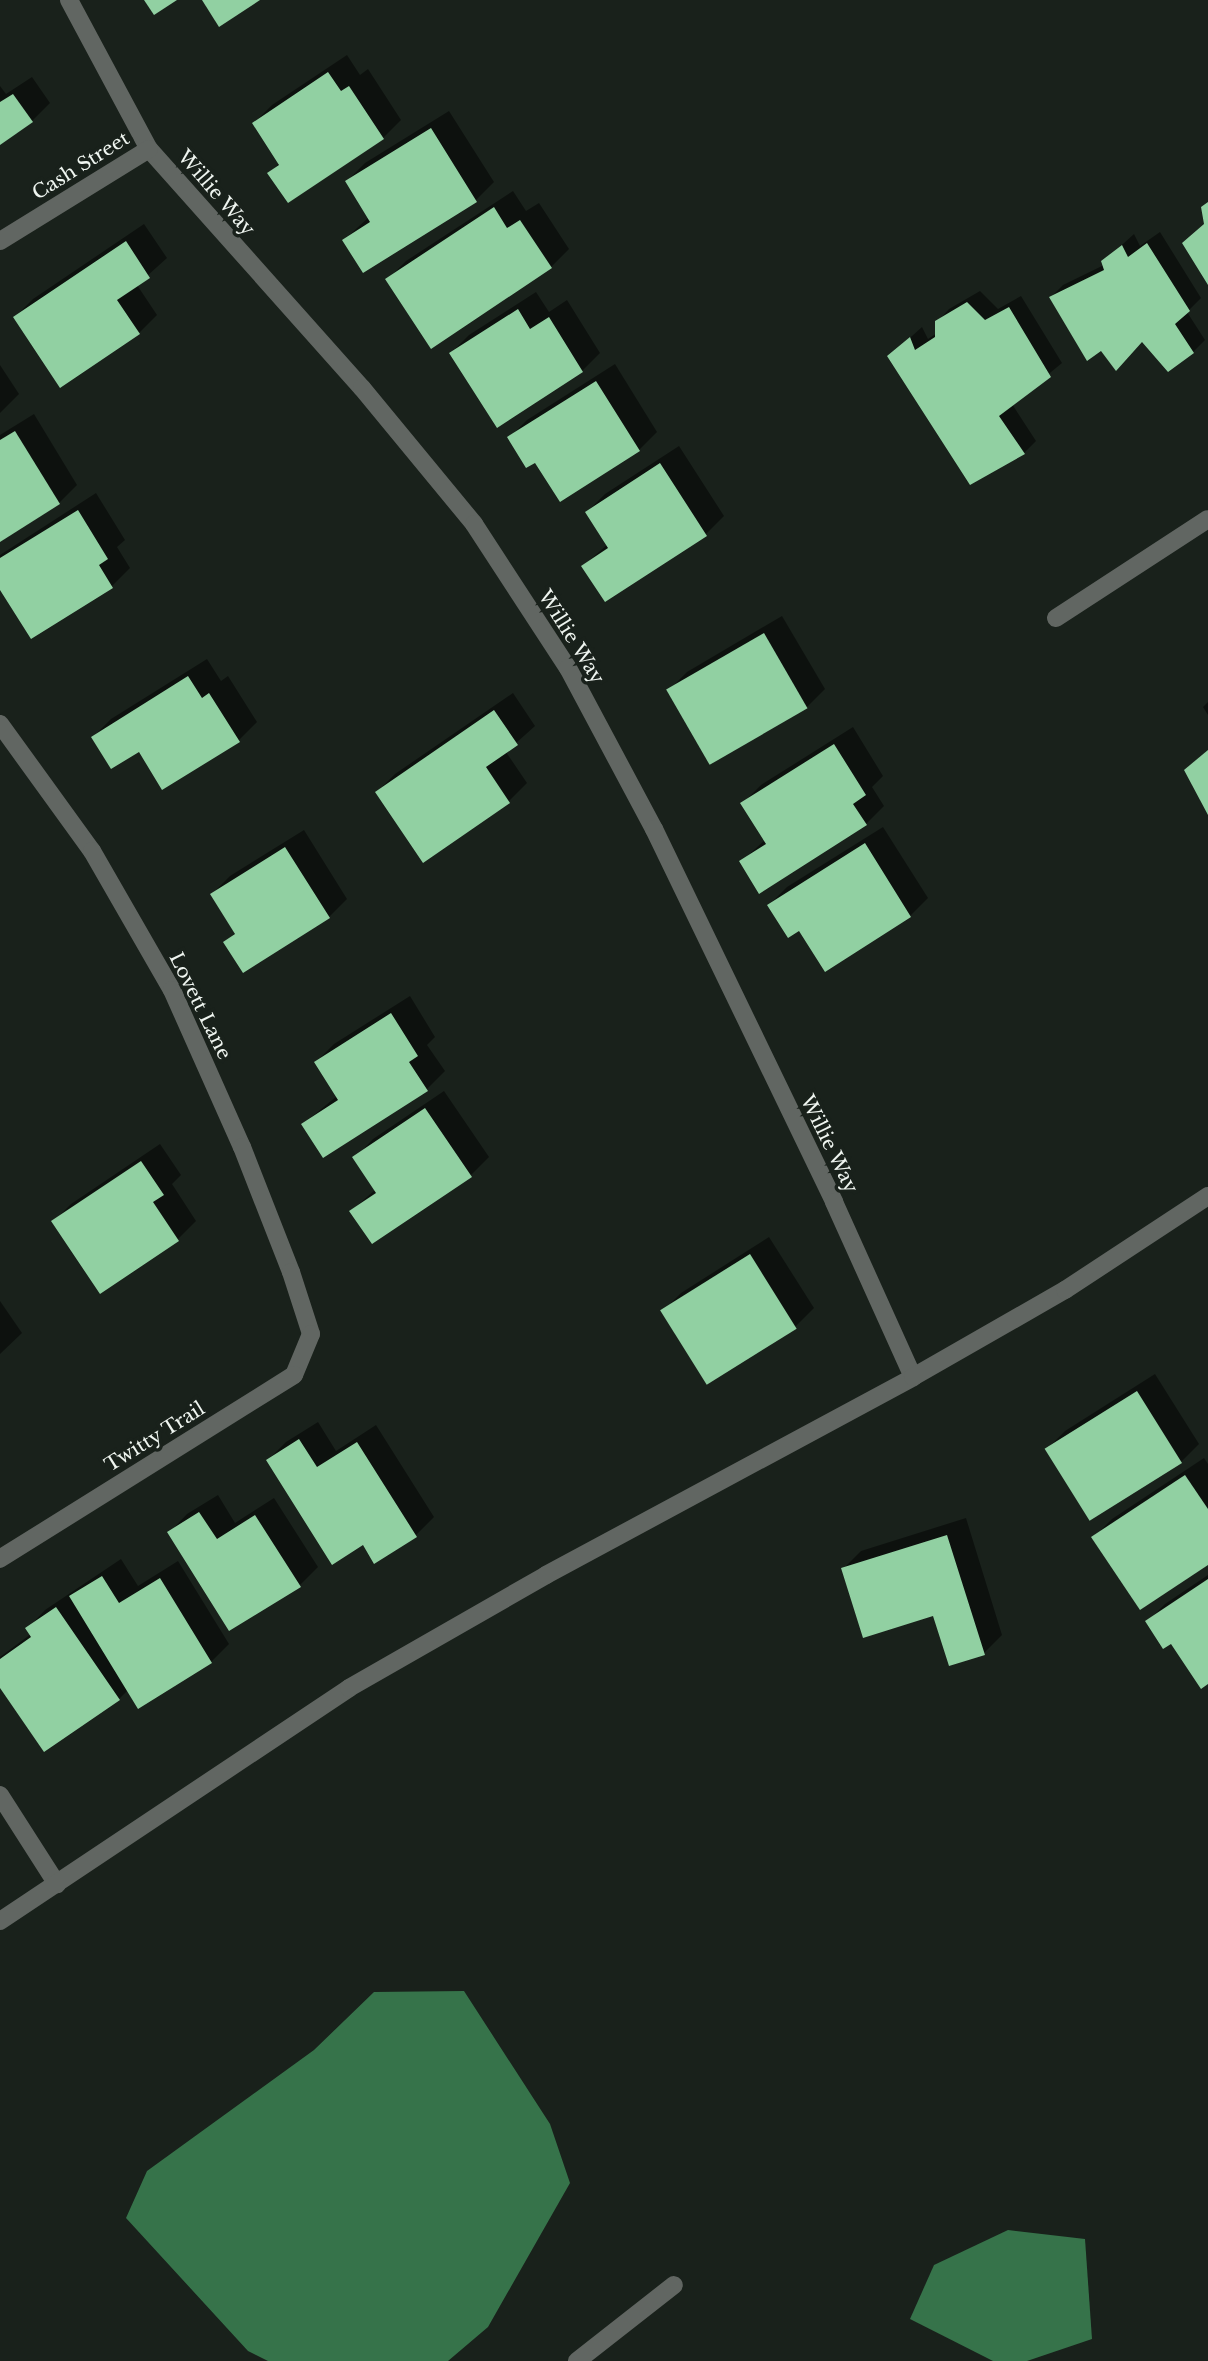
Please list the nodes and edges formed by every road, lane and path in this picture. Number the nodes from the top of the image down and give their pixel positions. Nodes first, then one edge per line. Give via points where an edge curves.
1 (69, 0) edge
2 (149, 149) junction
3 (0, 241) edge
4 (1208, 519) edge
5 (1056, 618) dead end
6 (0, 724) edge
7 (1208, 1196) edge
8 (311, 1334) joint
9 (913, 1377) junction
10 (0, 1559) edge
11 (0, 1795) edge
12 (57, 1884) junction
13 (0, 1921) edge
14 (674, 2286) dead end
15 (578, 2361) edge

1 - 2 street, Willie Way
2 - 3 street, Cash Street
2 - 9 street, Willie Way via 362,388 474,524 568,668 654,829
4 - 5 street
6 - 8 street, Lovett Lane via 92,851 172,990 242,1147
7 - 9 street via 1065,1290
8 - 10 street, Twitty Trail via 294,1375
9 - 12 street via 545,1575 349,1688
11 - 12 street
12 - 13 street
14 - 15 street

